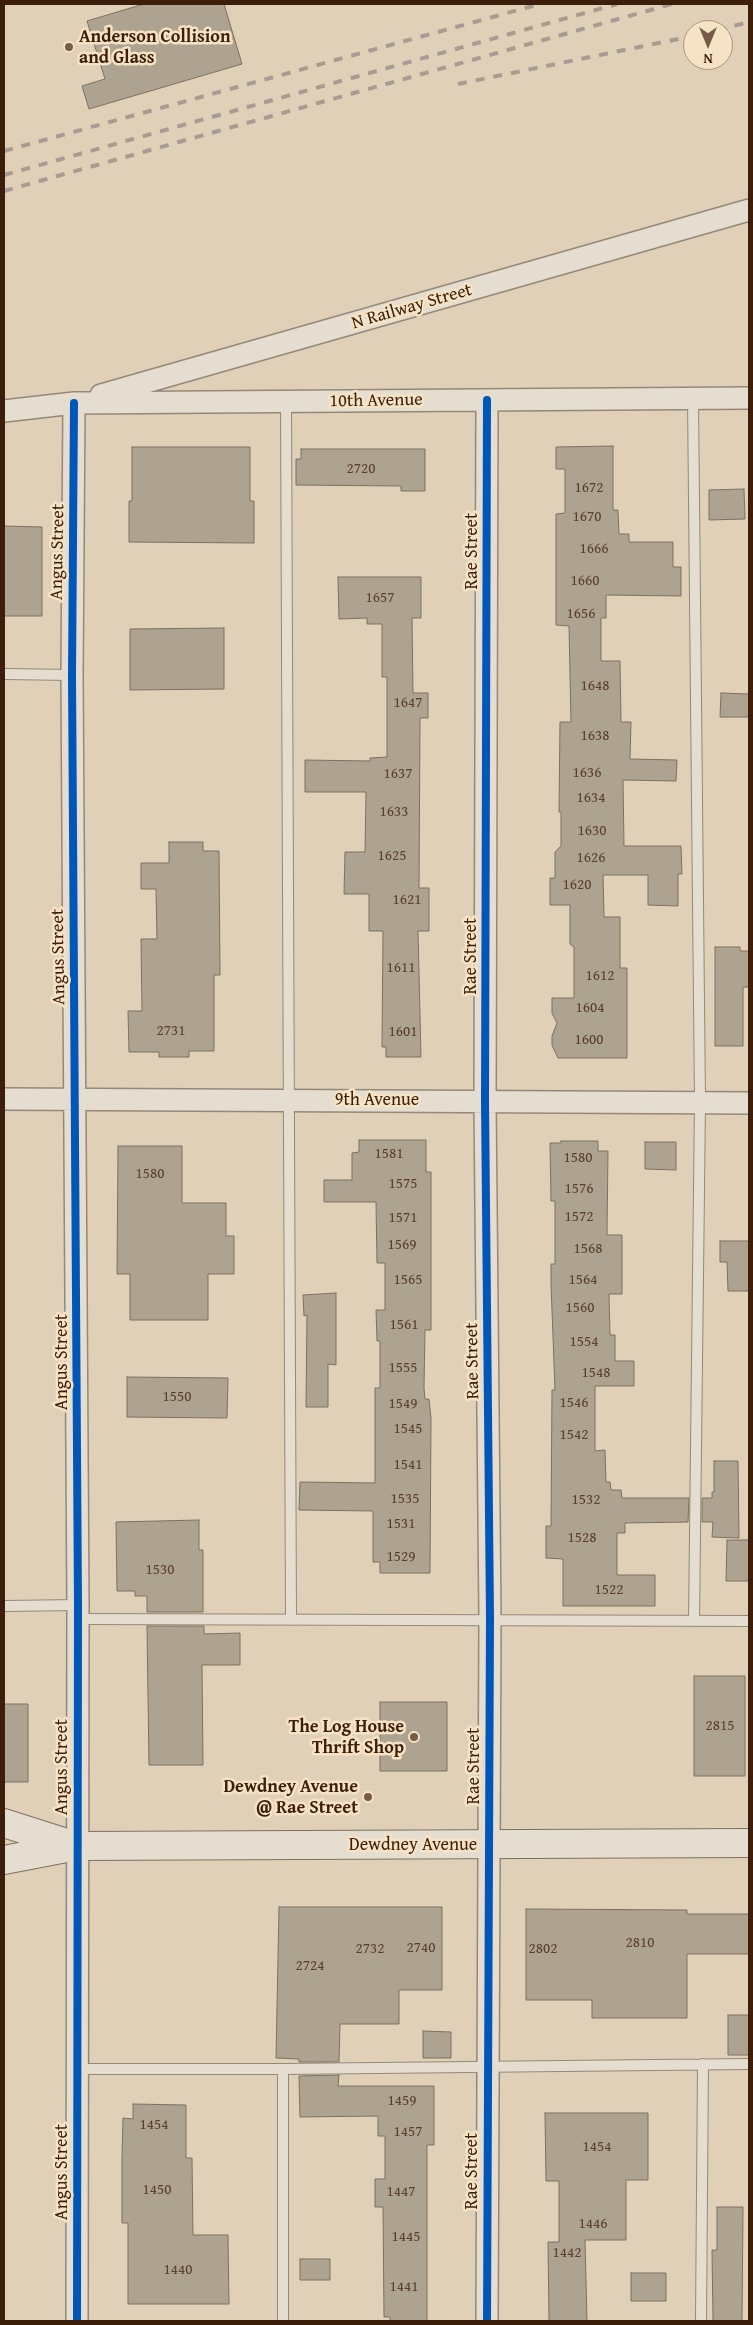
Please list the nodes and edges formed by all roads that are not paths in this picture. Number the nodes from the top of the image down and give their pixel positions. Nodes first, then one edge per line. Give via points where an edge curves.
1 (749, 210) edge
2 (693, 398) junction
3 (749, 398) edge
4 (487, 400) junction
5 (286, 402) junction
6 (74, 403) junction
7 (4, 410) edge
8 (4, 674) edge
9 (72, 675) junction
10 (4, 1099) edge
11 (75, 1099) junction
12 (288, 1100) junction
13 (485, 1101) junction
14 (700, 1102) junction
15 (749, 1102) edge
16 (4, 1606) edge
17 (78, 1612) junction
18 (490, 1618) junction
19 (291, 1620) junction
20 (694, 1621) junction
21 (749, 1621) edge
22 (4, 1823) edge
23 (749, 1843) edge
24 (489, 1844) junction
25 (77, 1846) junction
26 (4, 1860) edge
27 (703, 2064) junction
28 (749, 2064) edge
29 (488, 2066) junction
30 (76, 2069) junction
31 (283, 2069) junction
32 (77, 2321) edge
33 (283, 2321) edge
34 (487, 2321) edge
35 (701, 2321) edge

1 - 6 street, N Railway Street
2 - 3 street, 10th Avenue
2 - 4 street, 10th Avenue
2 - 14 lane
4 - 5 street, 10th Avenue
4 - 13 street, Rae Street
5 - 6 street, 10th Avenue
5 - 12 lane
6 - 7 street, 10th Avenue
6 - 9 street, Angus Street
8 - 9 lane
9 - 11 street, Angus Street
10 - 11 street, 9th Avenue
11 - 12 street, 9th Avenue
11 - 17 street, Angus Street
12 - 13 street, 9th Avenue
12 - 19 lane
13 - 14 street, 9th Avenue
13 - 18 street, Rae Street
14 - 15 street, 9th Avenue
14 - 20 lane
16 - 17 lane
17 - 19 lane
17 - 25 street, Angus Street
18 - 19 lane
18 - 20 lane
18 - 24 street, Rae Street
20 - 21 lane
22 - 25 main road, Dewdney Avenue
23 - 24 main road, Dewdney Avenue
24 - 25 main road, Dewdney Avenue
24 - 29 street, Rae Street
25 - 26 main road, Dewdney Avenue
25 - 30 street, Angus Street
27 - 28 lane
27 - 29 lane
27 - 35 lane
29 - 31 lane
29 - 34 street, Rae Street
30 - 31 lane
30 - 32 street, Angus Street
31 - 33 lane

